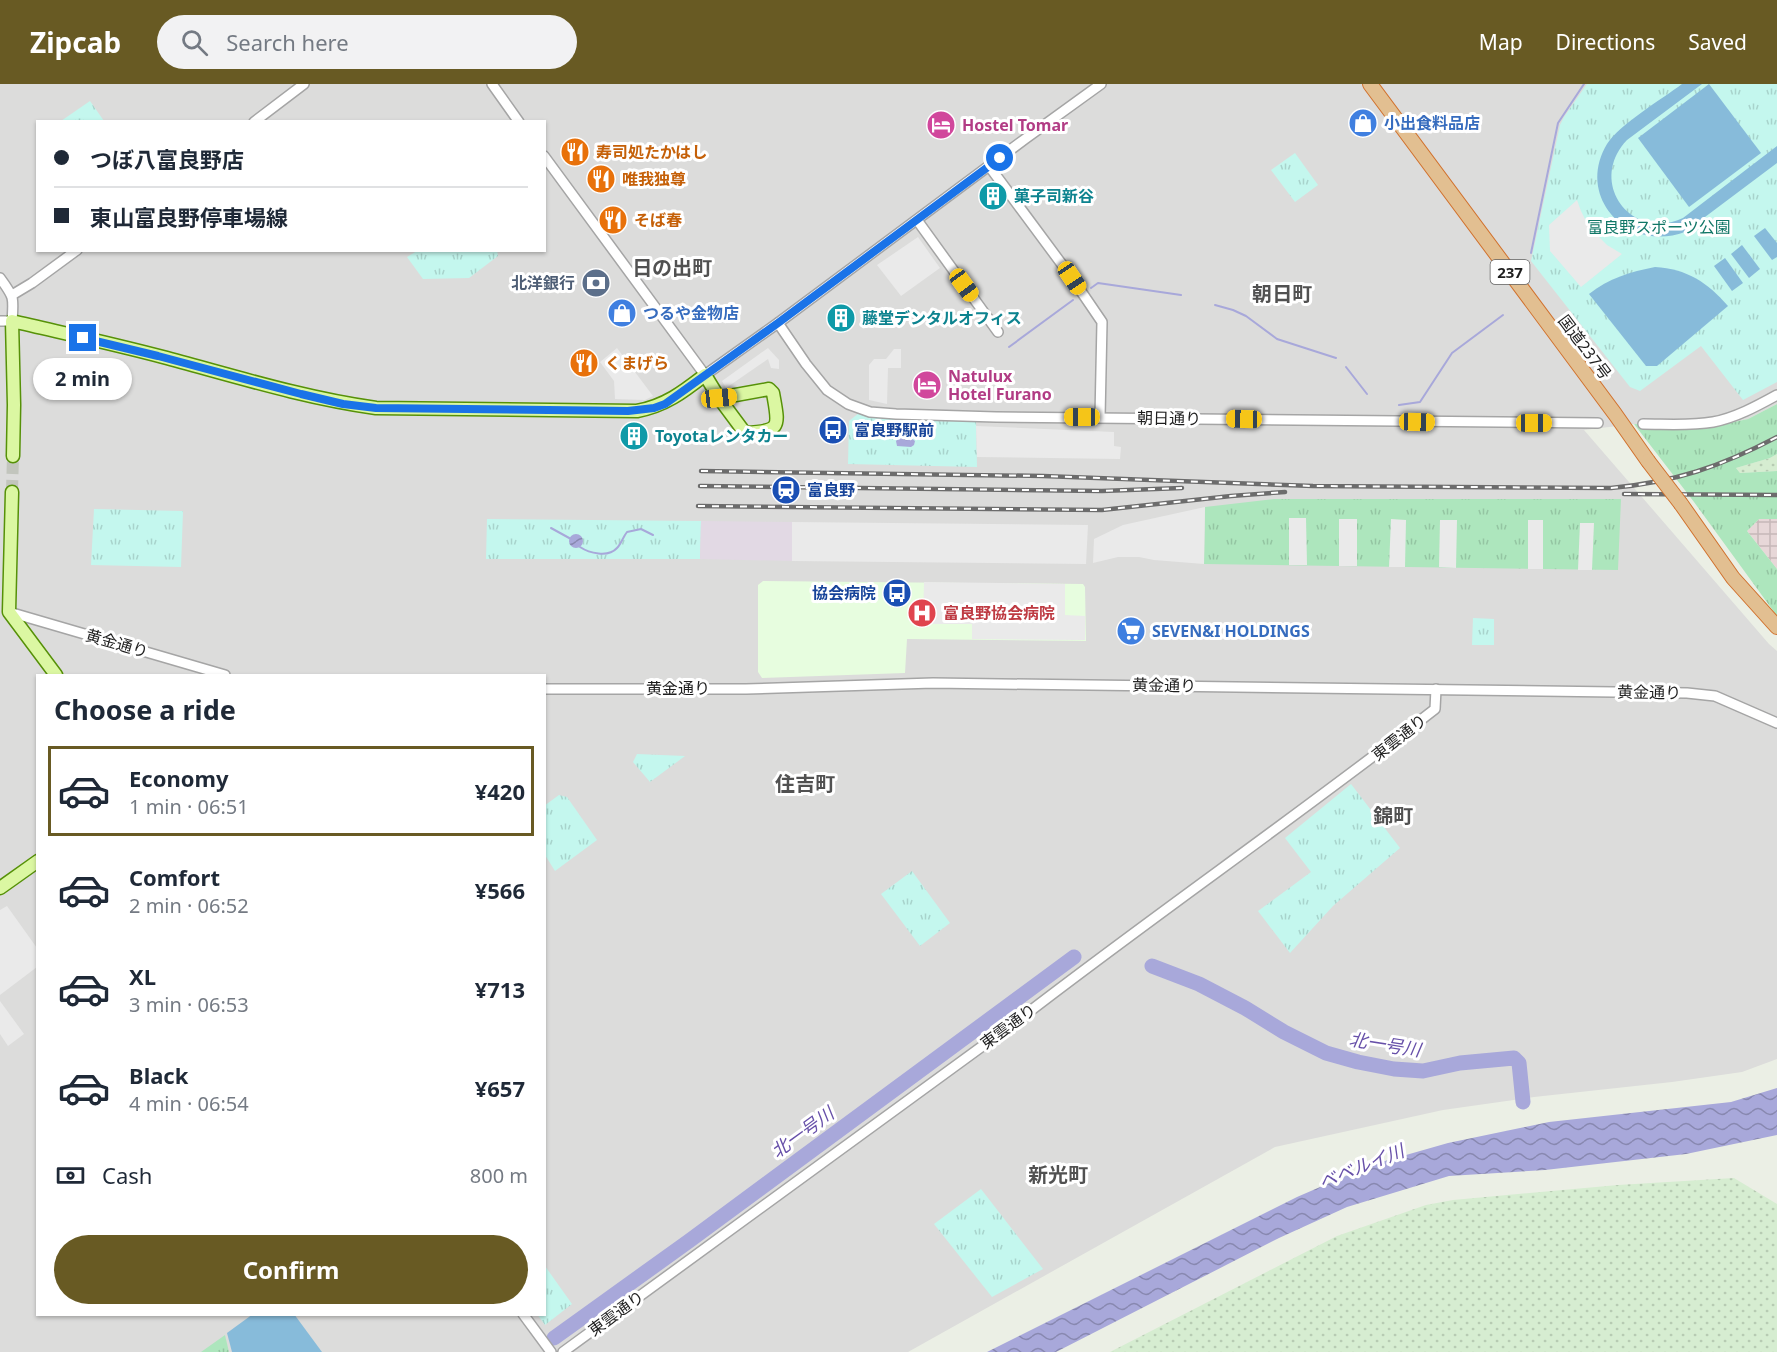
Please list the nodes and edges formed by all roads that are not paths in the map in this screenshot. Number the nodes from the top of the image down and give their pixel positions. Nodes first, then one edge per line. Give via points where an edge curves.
1 (304, 84) edge
2 (492, 84) edge
3 (1101, 84) edge
4 (1370, 84) edge
5 (257, 120) edge
6 (518, 120) edge
7 (546, 159) edge
8 (989, 166) junction
9 (917, 220) junction
10 (74, 252) edge
11 (0, 278) edge
12 (12, 295) junction
13 (6, 321) edge
14 (778, 323) junction
15 (998, 332) dead end
16 (705, 375) junction
17 (1777, 395) edge
18 (719, 398) junction
19 (1100, 417) junction
20 (1598, 423) dead end
21 (1643, 424) dead end
22 (13, 456) tunnel mouth
23 (12, 492) tunnel mouth
24 (9, 612) junction
25 (1777, 627) edge
26 (55, 674) edge
27 (222, 674) edge
28 (1436, 688) junction
29 (546, 689) edge
30 (1777, 723) edge
31 (36, 862) edge
32 (0, 888) edge
33 (524, 1316) edge
34 (551, 1352) edge
35 (563, 1352) edge

1 - 5 street
2 - 6 street
3 - 8 street
4 - 25 highway, 国道237号 / 237, bridge via 1733,578
7 - 16 street
8 - 9 street
8 - 19 street via 1102,322
9 - 14 street
9 - 15 street
10 - 12 street
11 - 12 street
12 - 13 street via 14,307
13 - 16 main road via 291,392 376,408 637,411 665,404
13 - 22 main road via 14,405
14 - 16 street
14 - 19 street, 朝日通り via 827,390 870,412
16 - 18 main road
17 - 21 street via 1714,422
18 - 18 main road via 769,389 778,419 775,427 768,432 745,433
19 - 20 street, 朝日通り
23 - 24 main road
24 - 26 main road
24 - 27 street, 黄金通り
28 - 29 street, 黄金通り via 923,683 746,689
28 - 30 street, 黄金通り via 1687,693 1715,696
28 - 35 street, 東雲通り via 1435,709 1373,758
31 - 32 main road
33 - 34 street

